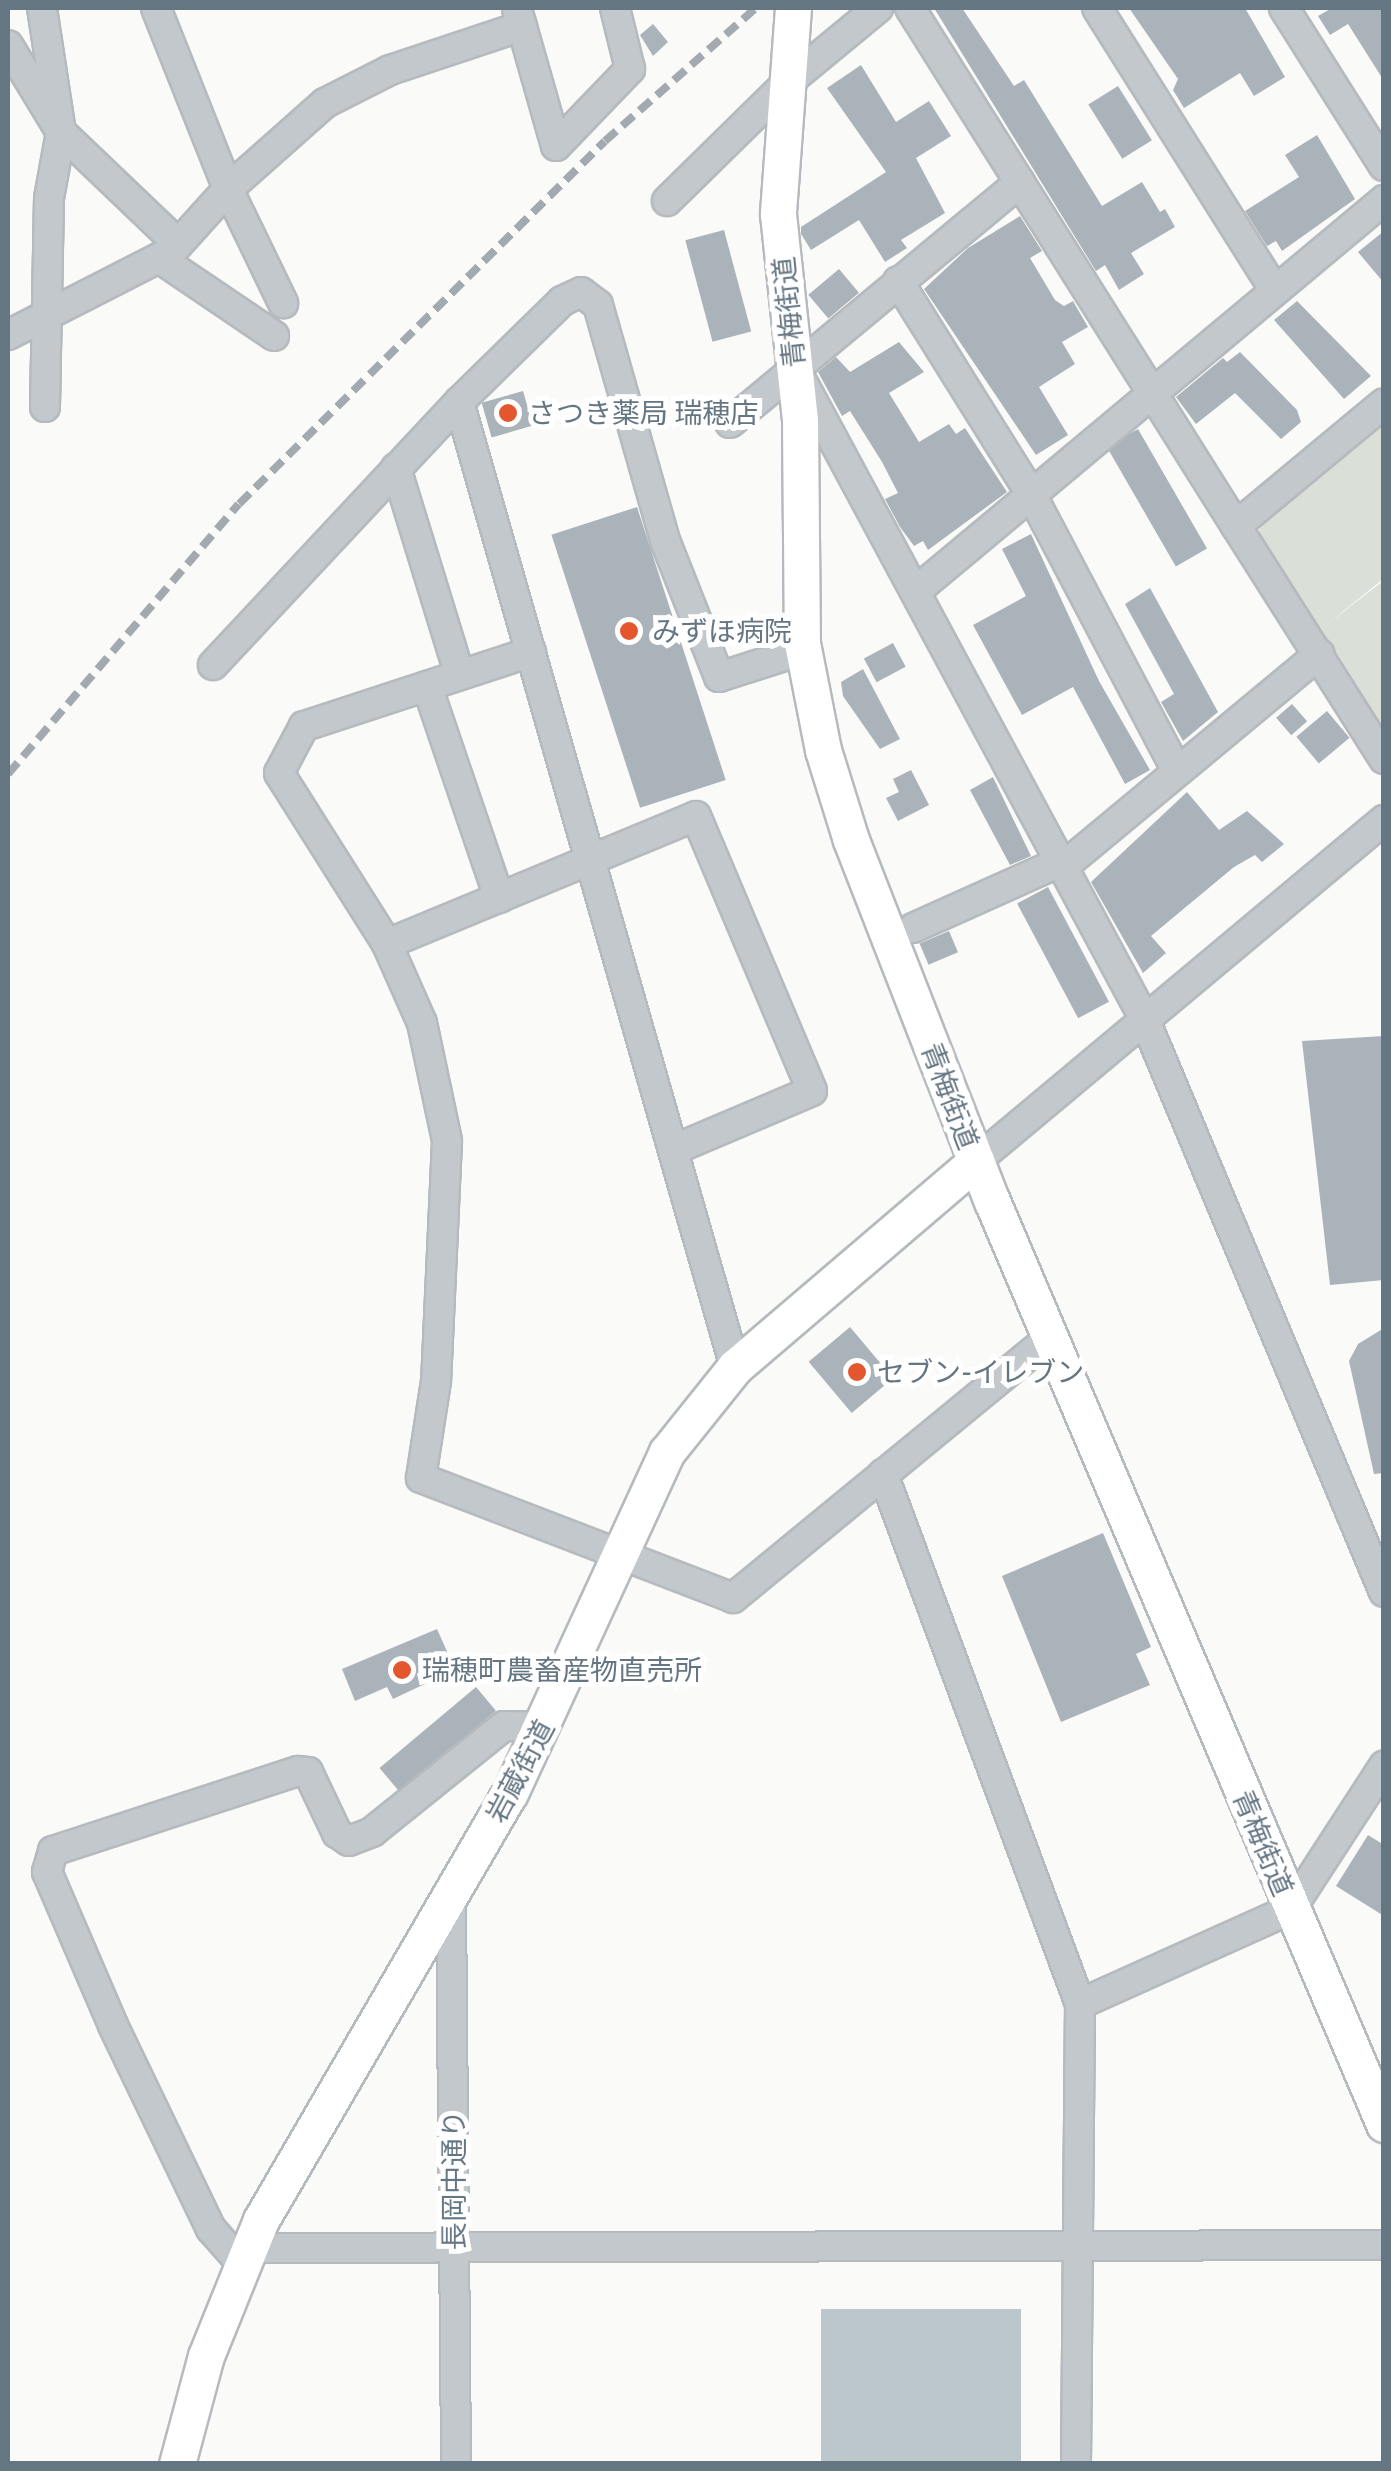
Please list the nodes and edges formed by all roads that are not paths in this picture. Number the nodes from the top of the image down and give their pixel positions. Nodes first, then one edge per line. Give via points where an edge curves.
1 (42, 8) edge
2 (156, 8) edge
3 (616, 8) edge
4 (794, 8) edge
5 (878, 8) edge
6 (910, 8) edge
7 (1097, 8) edge
8 (1284, 8) edge
9 (520, 16) edge
10 (8, 45) edge
11 (787, 83) junction
12 (61, 132) junction
13 (1384, 166) edge
14 (1020, 182) junction
15 (228, 189) junction
16 (1384, 200) edge
17 (668, 201) dead end
18 (169, 251) junction
19 (898, 281) junction
20 (1273, 288) junction
21 (283, 303) dead end
22 (48, 314) junction
23 (8, 336) edge
24 (274, 336) dead end
25 (796, 370) junction
26 (1153, 392) junction
27 (459, 402) junction
28 (1384, 402) edge
29 (46, 407) dead end
30 (730, 423) dead end
31 (396, 468) junction
32 (1031, 494) junction
33 (1236, 526) junction
34 (916, 591) junction
35 (802, 650) junction
36 (531, 652) junction
37 (1319, 654) junction
38 (213, 665) dead end
39 (459, 674) junction
40 (428, 686) junction
41 (1384, 759) edge
42 (1178, 771) junction
43 (1384, 820) edge
44 (589, 858) junction
45 (1063, 864) junction
46 (499, 898) junction
47 (913, 928) dead end
48 (387, 944) junction
49 (1144, 1018) junction
50 (672, 1150) junction
51 (976, 1161) junction
52 (1049, 1338) junction
53 (736, 1367) junction
54 (883, 1474) junction
55 (618, 1553) junction
56 (1384, 1592) edge
57 (543, 1727) junction
58 (1384, 1766) edge
59 (451, 1898) junction
60 (1291, 1909) junction
61 (1080, 2004) junction
62 (1384, 2124) edge
63 (1076, 2244) junction
64 (1384, 2246) edge
65 (455, 2248) junction
66 (245, 2256) junction
67 (176, 2464) edge
68 (456, 2464) edge
69 (1076, 2464) edge

1 - 12 street
2 - 15 street
3 - 9 street via 630,69 556,146
4 - 11 main road, 青梅街道
5 - 11 street
6 - 14 street
7 - 20 street
8 - 13 street
9 - 15 street via 325,103
10 - 12 street
11 - 17 street
11 - 25 main road, 青梅街道 via 778,214
12 - 18 street
12 - 22 street via 49,198
14 - 19 street
14 - 26 street
15 - 18 street
15 - 21 street
16 - 20 street
18 - 22 street
18 - 24 street
19 - 25 street
19 - 32 street
20 - 26 street
22 - 23 street
22 - 29 street
25 - 30 street
25 - 34 street
25 - 35 main road, 青梅街道
26 - 32 street
26 - 33 street
27 - 31 street
27 - 35 street via 562,301 591,295 666,543 719,678
27 - 36 street
28 - 33 street
31 - 38 street
31 - 39 street
32 - 34 street
32 - 42 street
33 - 37 street
34 - 45 street
35 - 51 main road, 青梅街道 via 814,718 850,840
36 - 39 street
36 - 44 street
37 - 41 street
37 - 42 street
39 - 40 street
40 - 46 street
40 - 48 street via 304,726 279,773
42 - 45 street
43 - 49 street
44 - 46 street
44 - 50 street
44 - 50 street via 696,816 812,1091
45 - 47 street
45 - 49 street
46 - 48 street
48 - 55 street via 422,1023 447,1142 436,1381 421,1478
49 - 51 street
49 - 56 street
50 - 53 street
51 - 52 main road, 青梅街道
51 - 53 main road, 岩蔵街道
52 - 54 street
52 - 60 main road, 青梅街道
53 - 55 main road, 岩蔵街道 via 674,1442
54 - 55 street via 733,1598
54 - 61 street
55 - 57 main road, 岩蔵街道
57 - 59 main road, 岩蔵街道
57 - 66 street via 504,1726 372,1832 349,1841 337,1833 308,1772 298,1771 53,1851 47,1872 113,2024 211,2229
58 - 60 street
59 - 65 street, 長岡中通り
59 - 66 main road, 岩蔵街道 via 297,2150
60 - 61 street
60 - 62 main road, 青梅街道
61 - 63 street
63 - 64 street
63 - 65 street
63 - 69 street
65 - 66 street
65 - 68 street, 長岡中通り
66 - 67 main road, 岩蔵街道

